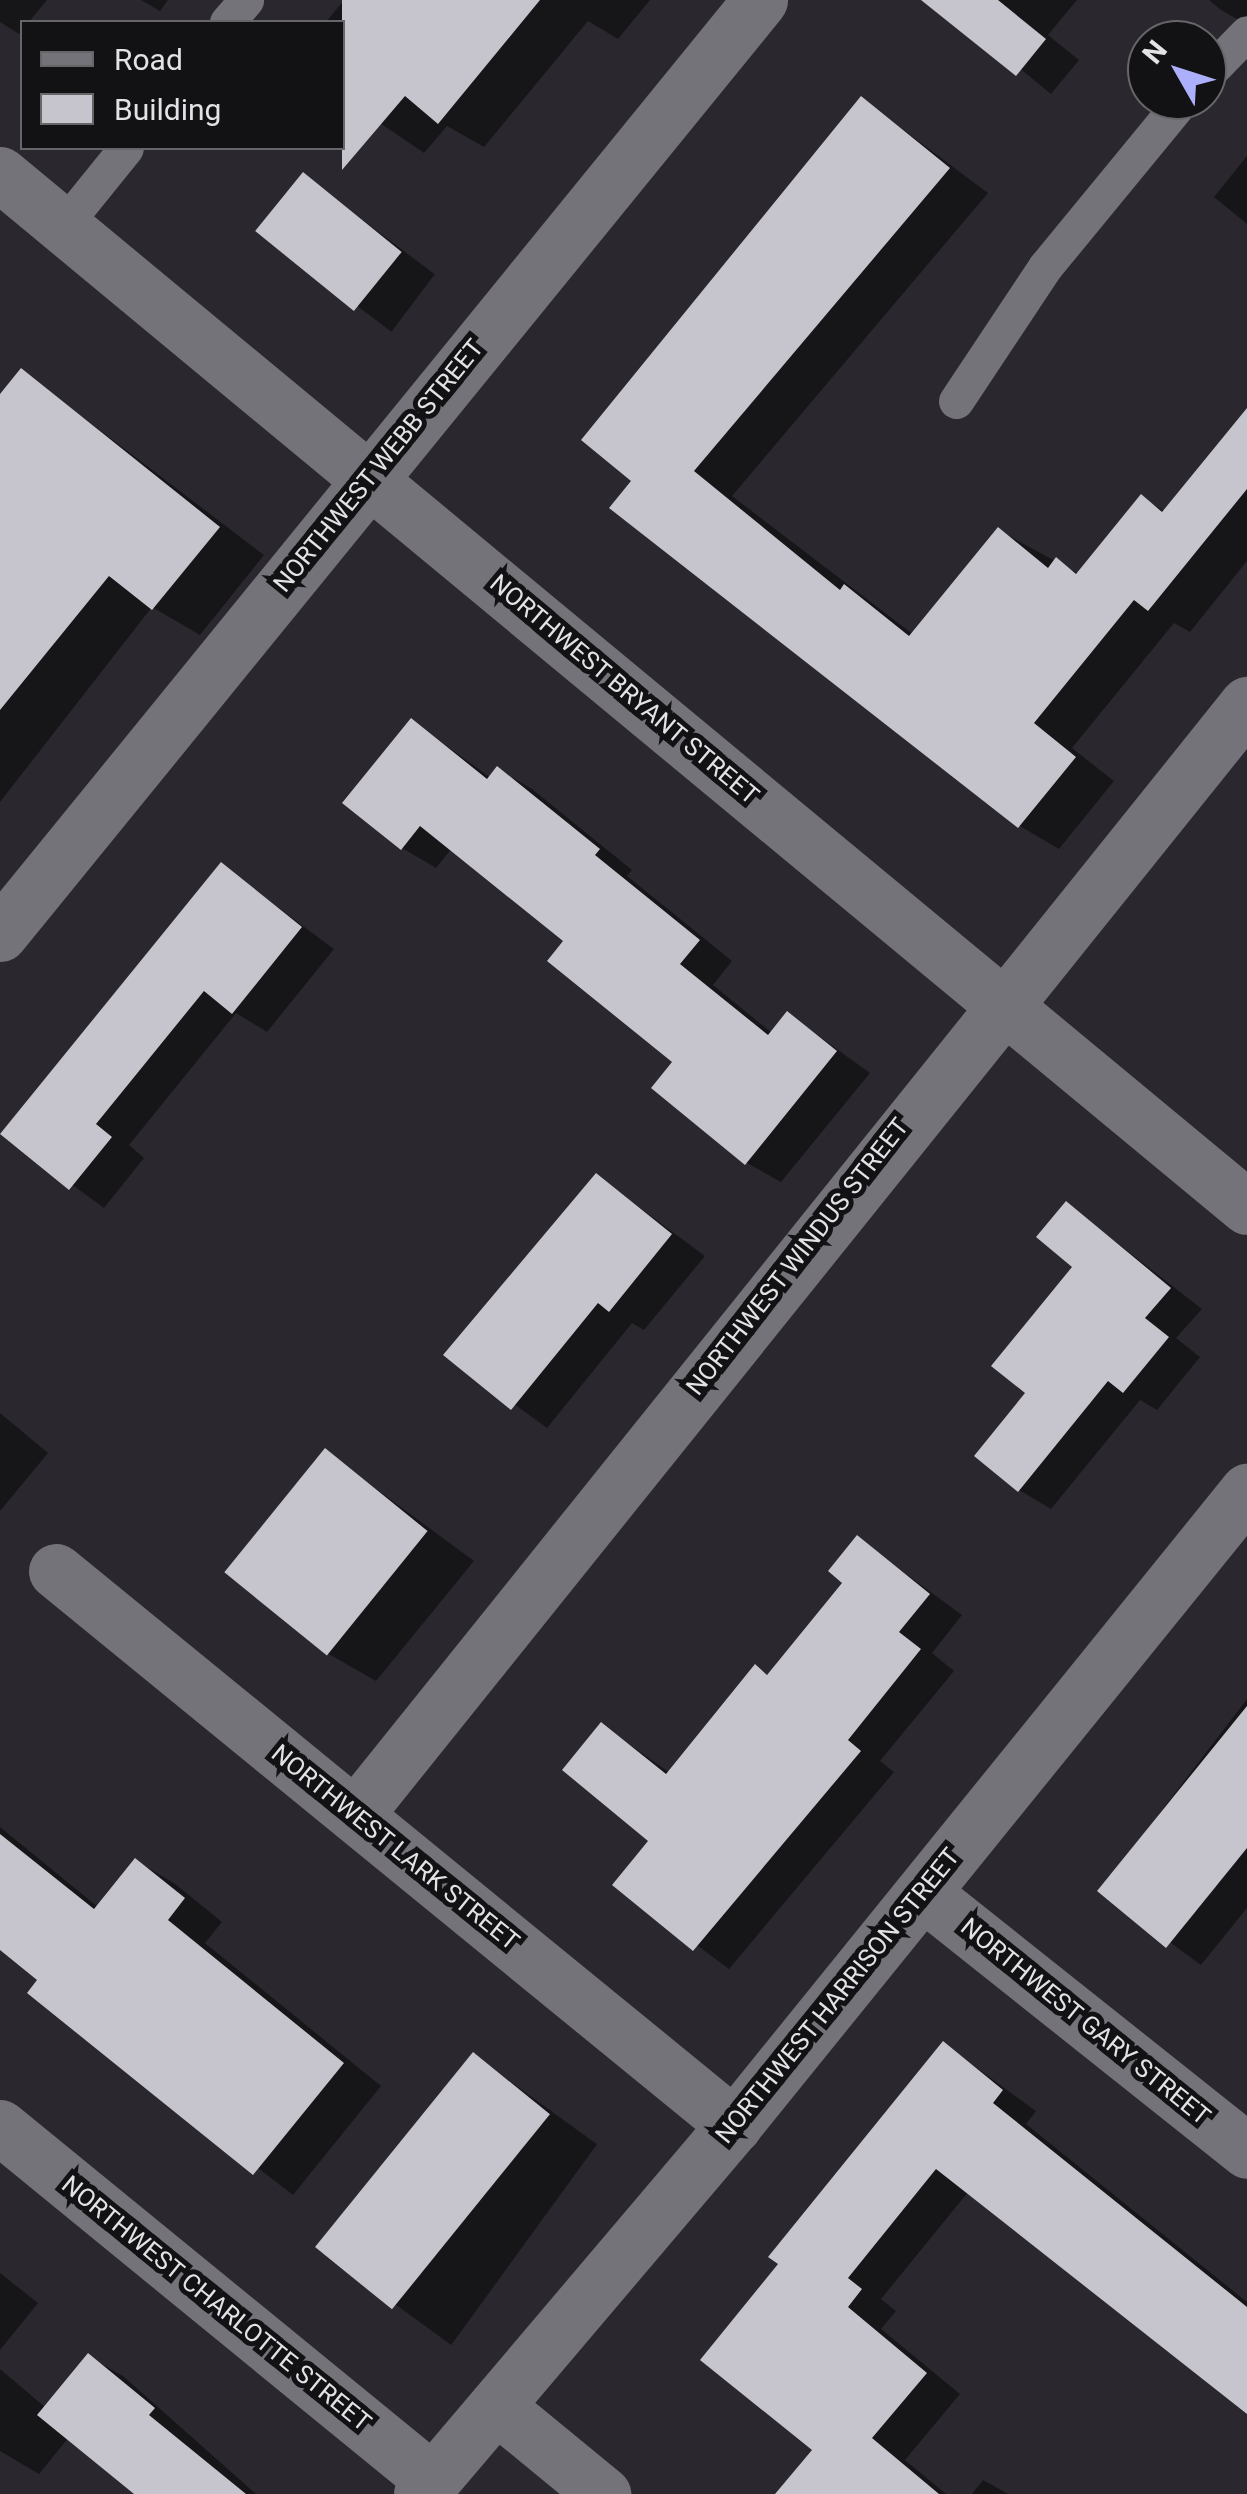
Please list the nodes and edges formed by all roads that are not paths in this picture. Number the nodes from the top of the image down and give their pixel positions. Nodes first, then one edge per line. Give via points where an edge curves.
1 (246, 0) edge
2 (760, 0) edge
3 (229, 20) edge
4 (1247, 33) edge
5 (1227, 54) edge
6 (1166, 120) edge
7 (124, 150) edge
8 (2, 179) edge
9 (62, 226) junction
10 (956, 402) dead end
11 (369, 476) junction
12 (1247, 704) edge
13 (0, 934) edge
14 (1000, 1004) junction
15 (1247, 1208) edge
16 (1247, 1491) edge
17 (56, 1571) dead end
18 (355, 1815) junction
19 (923, 1892) junction
20 (734, 2125) junction
21 (0, 2127) edge
22 (1247, 2151) edge
23 (496, 2406) junction
24 (427, 2487) edge
25 (603, 2494) edge

1 - 3 lane
2 - 11 street, NORTHWEST WEBB STREET
4 - 5 lane
6 - 10 lane via 1045,267
7 - 9 lane
8 - 9 street, NORTHWEST BRYANT STREET
9 - 11 street, NORTHWEST BRYANT STREET
11 - 13 street, NORTHWEST WEBB STREET
11 - 14 street, NORTHWEST BRYANT STREET
12 - 14 street, NORTHWEST WINDUS STREET
14 - 15 street, NORTHWEST BRYANT STREET
14 - 18 street, NORTHWEST WINDUS STREET
16 - 19 street, NORTHWEST HARRISON STREET
17 - 18 street, NORTHWEST LARK STREET
18 - 20 street, NORTHWEST LARK STREET
19 - 20 street, NORTHWEST HARRISON STREET
19 - 22 street, NORTHWEST GARY STREET
20 - 23 street, NORTHWEST HARRISON STREET
21 - 24 street, NORTHWEST CHARLOTTE STREET
23 - 24 street, NORTHWEST HARRISON STREET
23 - 25 street

